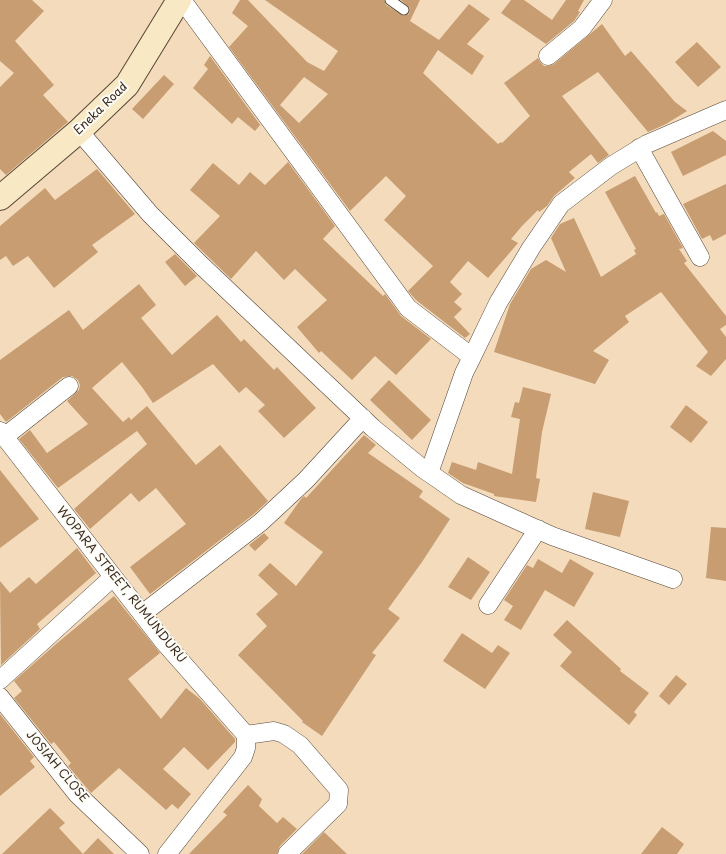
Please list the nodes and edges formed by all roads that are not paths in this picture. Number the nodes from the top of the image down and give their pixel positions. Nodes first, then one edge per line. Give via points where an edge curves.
1 (180, 0) edge
2 (390, 0) edge
3 (603, 0) edge
4 (404, 10) dead end
5 (548, 56) dead end
6 (726, 110) edge
7 (79, 131) junction
8 (639, 148) junction
9 (2, 192) edge
10 (700, 257) dead end
11 (472, 357) junction
12 (69, 386) dead end
13 (364, 418) junction
14 (2, 434) edge
15 (429, 473) junction
16 (538, 529) junction
17 (113, 577) junction
18 (673, 579) dead end
19 (488, 605) dead end
20 (142, 614) junction
21 (0, 680) edge
22 (0, 697) edge
23 (246, 734) junction
24 (140, 854) edge
25 (167, 854) edge
26 (287, 854) edge

1 - 7 main road, Eneka Road via 127,85
1 - 11 street via 408,308
2 - 4 lane
3 - 5 street via 582,28
6 - 8 street
7 - 9 main road, Eneka Road
7 - 13 street via 150,214
8 - 10 street
8 - 11 street via 561,204 498,302
11 - 15 street
12 - 14 street
13 - 15 street
13 - 20 street via 261,522
14 - 17 street, WOPARA STREET, RUMUNDURU
15 - 16 street via 461,495
16 - 18 street
16 - 19 street
17 - 20 street, WOPARA STREET, RUMUNDURU
17 - 21 street
20 - 23 street, WOPARA STREET, RUMUNDURU
22 - 24 street, JOSIAH CLOSE via 77,794
23 - 25 street via 243,757
23 - 26 street via 274,731 284,734 300,746 339,790 338,804

